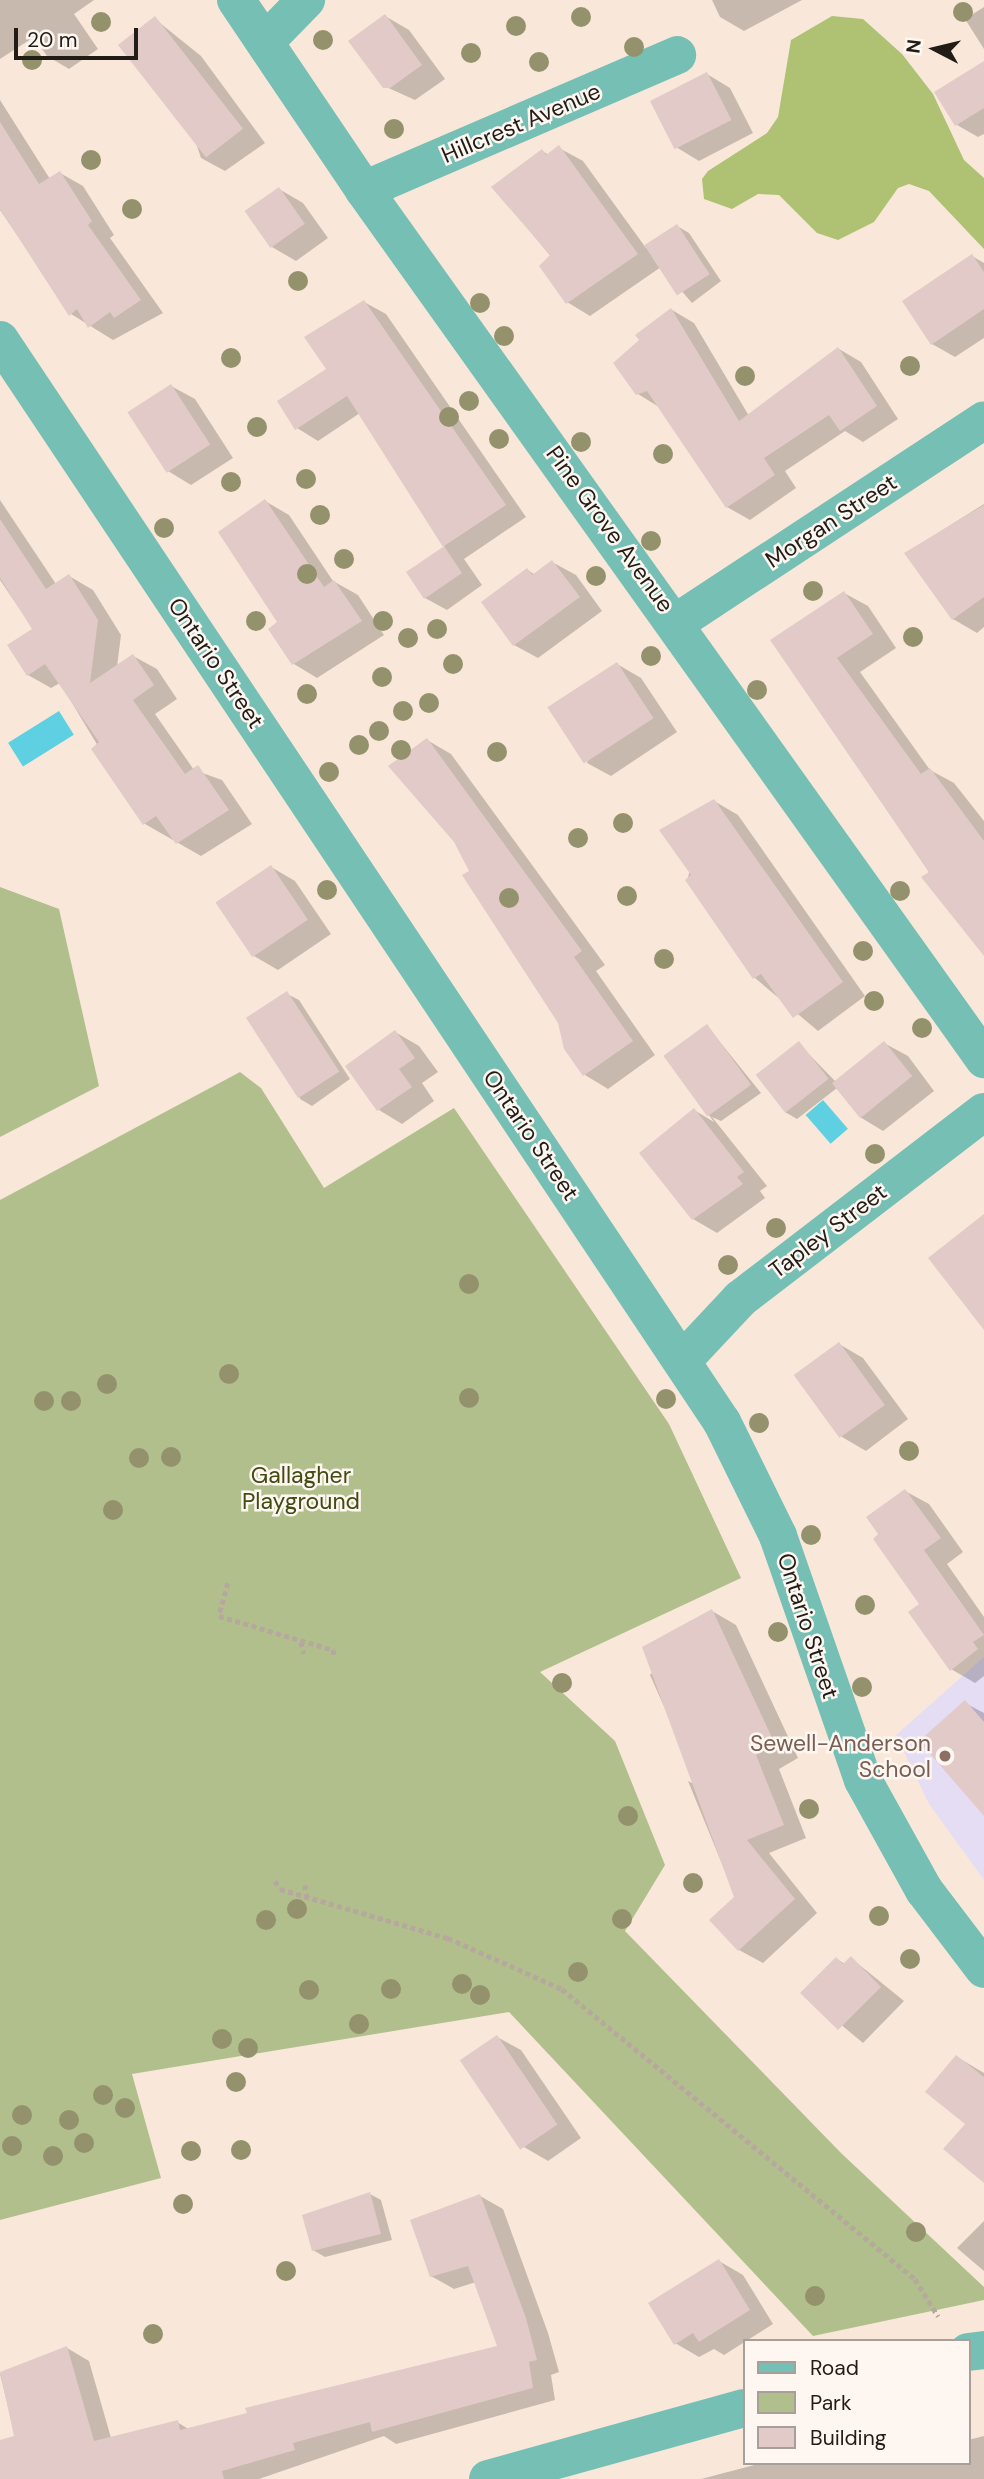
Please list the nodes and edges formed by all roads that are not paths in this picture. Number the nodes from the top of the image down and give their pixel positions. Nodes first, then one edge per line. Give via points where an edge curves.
1 (236, 0) edge
2 (306, 0) edge
3 (265, 42) junction
4 (677, 55) dead end
5 (364, 190) junction
6 (0, 340) edge
7 (984, 420) edge
8 (677, 622) junction
9 (984, 1059) edge
10 (984, 1112) edge
11 (683, 1360) junction
12 (984, 1969) edge
13 (743, 2408) edge
14 (573, 2468) edge
15 (488, 2479) edge

1 - 3 street, Pine Grove Avenue
2 - 3 street
3 - 5 street, Pine Grove Avenue
4 - 5 street, Hillcrest Avenue
5 - 8 street, Pine Grove Avenue
6 - 11 street, Ontario Street
7 - 8 street, Morgan Street
8 - 9 street, Pine Grove Avenue
10 - 11 street, Tapley Street via 740,1299
11 - 12 street, Ontario Street via 762,1498 863,1780 924,1890
13 - 14 street
14 - 15 street

